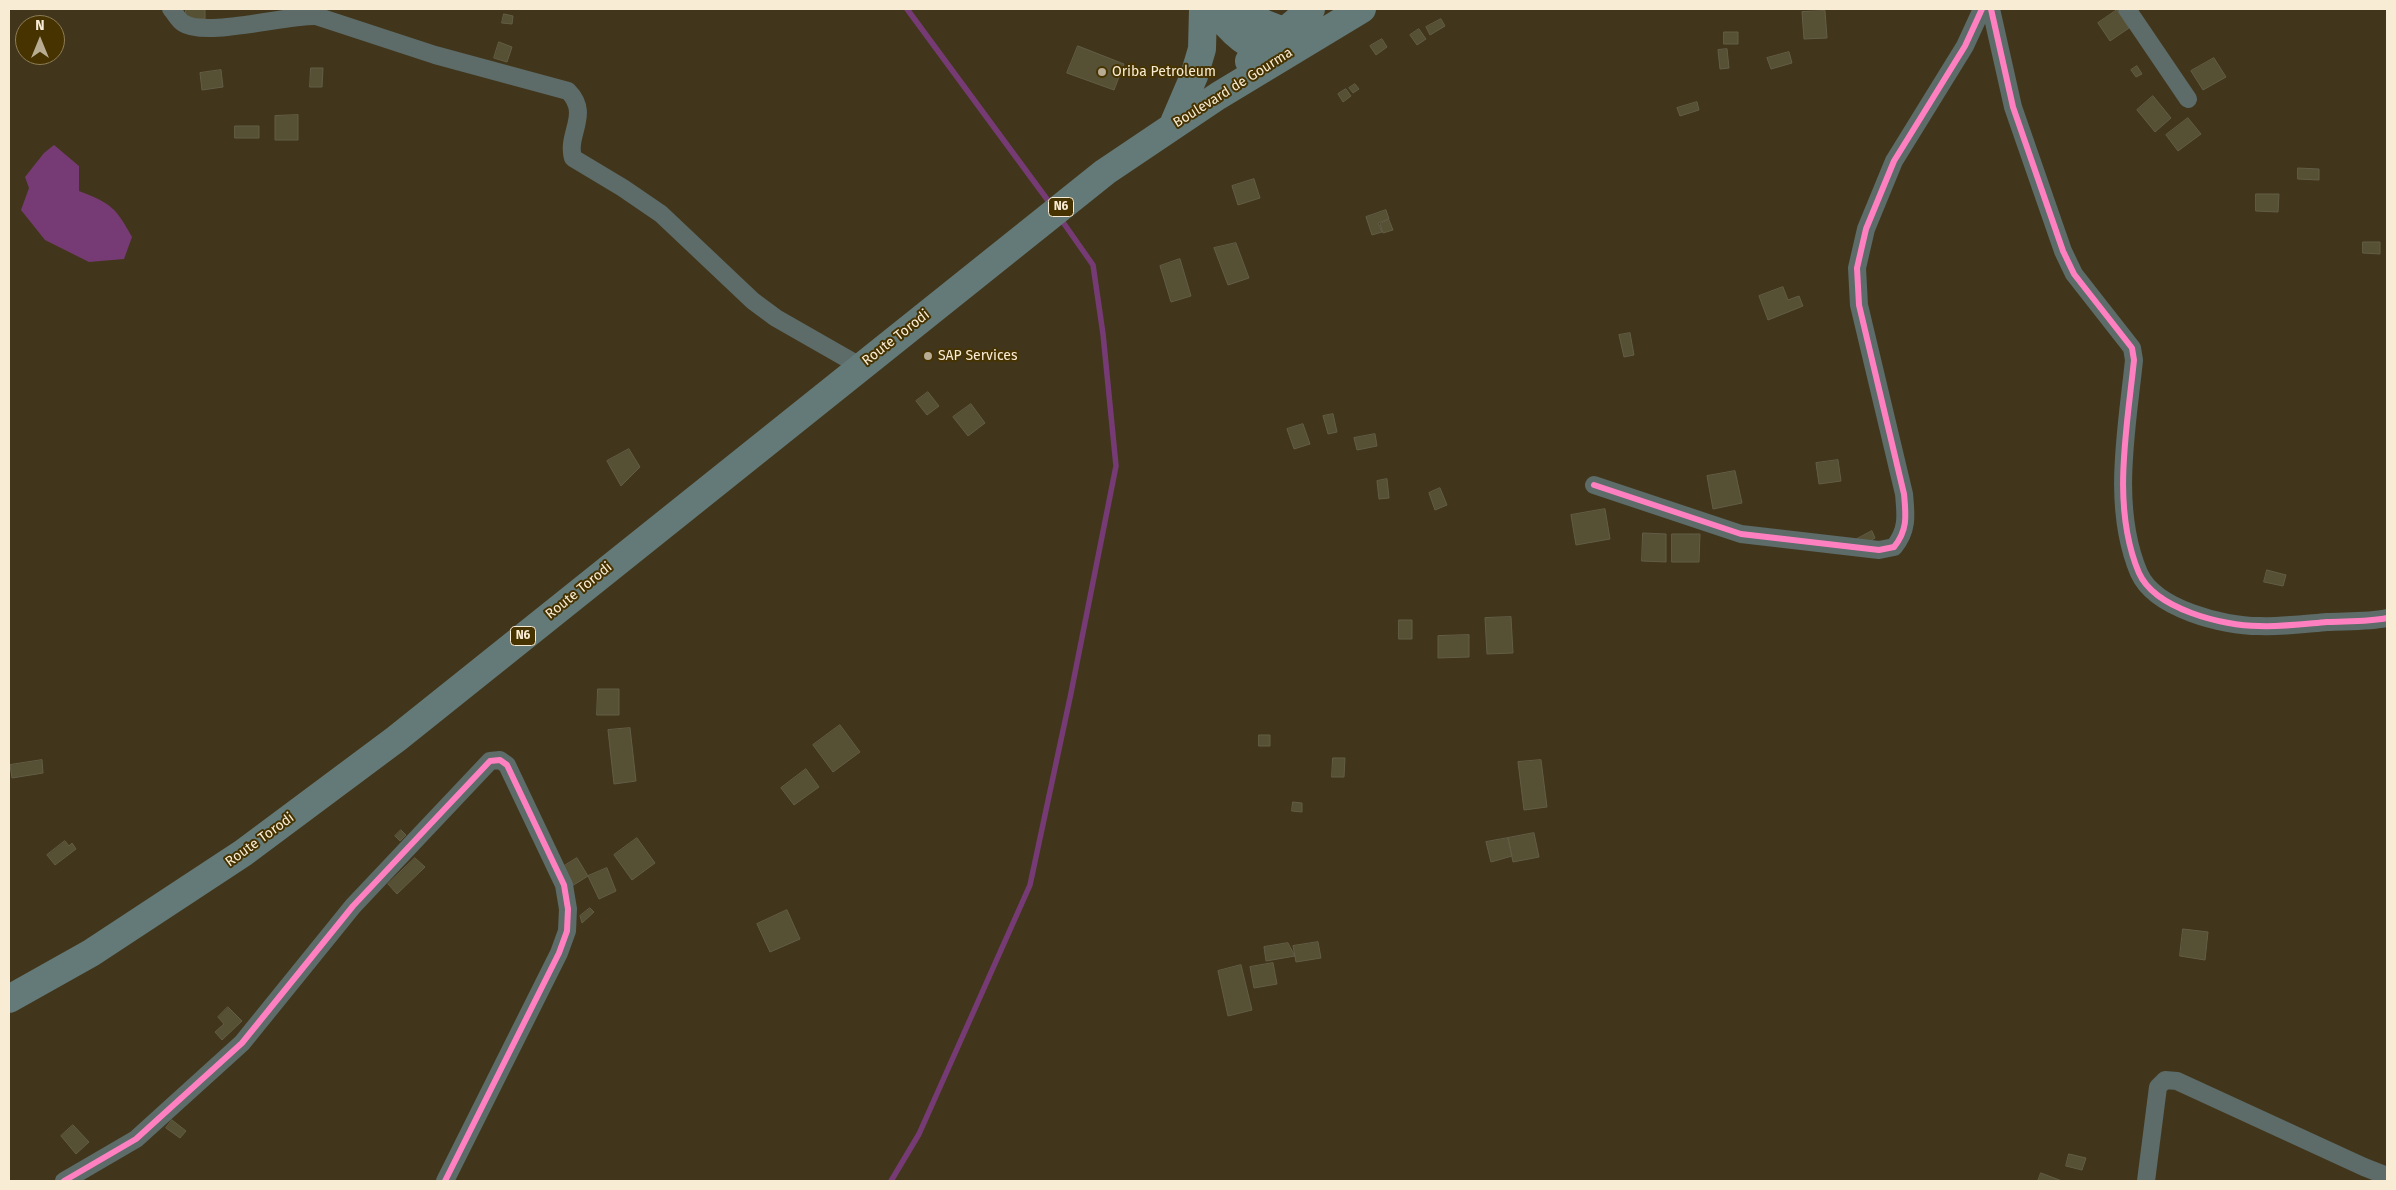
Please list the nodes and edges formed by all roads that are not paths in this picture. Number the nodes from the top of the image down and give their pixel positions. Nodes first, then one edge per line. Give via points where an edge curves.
1 (170, 9) edge
2 (1203, 9) edge
3 (1215, 9) edge
4 (1242, 9) edge
5 (1352, 9) edge
6 (1362, 9) edge
7 (1982, 9) edge
8 (1991, 9) edge
9 (2127, 9) edge
10 (1290, 28) edge
11 (2188, 99) dead end
12 (1173, 125) junction
13 (1105, 172) joint
14 (860, 366) junction
15 (1594, 485) dead end
16 (2387, 618) edge
17 (9, 999) edge
18 (2387, 1176) edge
19 (64, 1181) edge
20 (445, 1181) edge
21 (2146, 1181) edge

1 - 14 street via 181,23 213,29 299,15 316,16 435,55 568,91 576,99 578,109 571,150 573,158 661,214 753,301 776,318
2 - 12 main road via 1202,49
3 - 10 main road via 1230,31 1250,46
4 - 10 main road via 1262,23
5 - 10 main road via 1329,12
6 - 10 main road, Boulevard de Gourma via 1310,41
7 - 15 street via 1965,46 1894,160 1866,229 1857,268 1859,305 1904,494 1906,523 1902,537 1894,547 1879,550 1741,534
8 - 16 street via 2013,107 2063,251 2074,274 2132,348 2134,360 2124,451 2124,509 2130,545 2140,575 2153,591 2175,606 2215,620 2258,626
9 - 11 street
10 - 12 main road, Boulevard de Gourma
12 - 13 main road, Boulevard de Gourma
13 - 14 main road, Route Torodi / N6
14 - 17 main road, Route Torodi / N6 via 396,739 244,853 91,953
18 - 21 street via 2177,1081 2164,1080 2158,1087
19 - 20 street via 136,1139 242,1043 352,906 490,761 500,760 507,766 564,885 568,909 566,931 559,953

